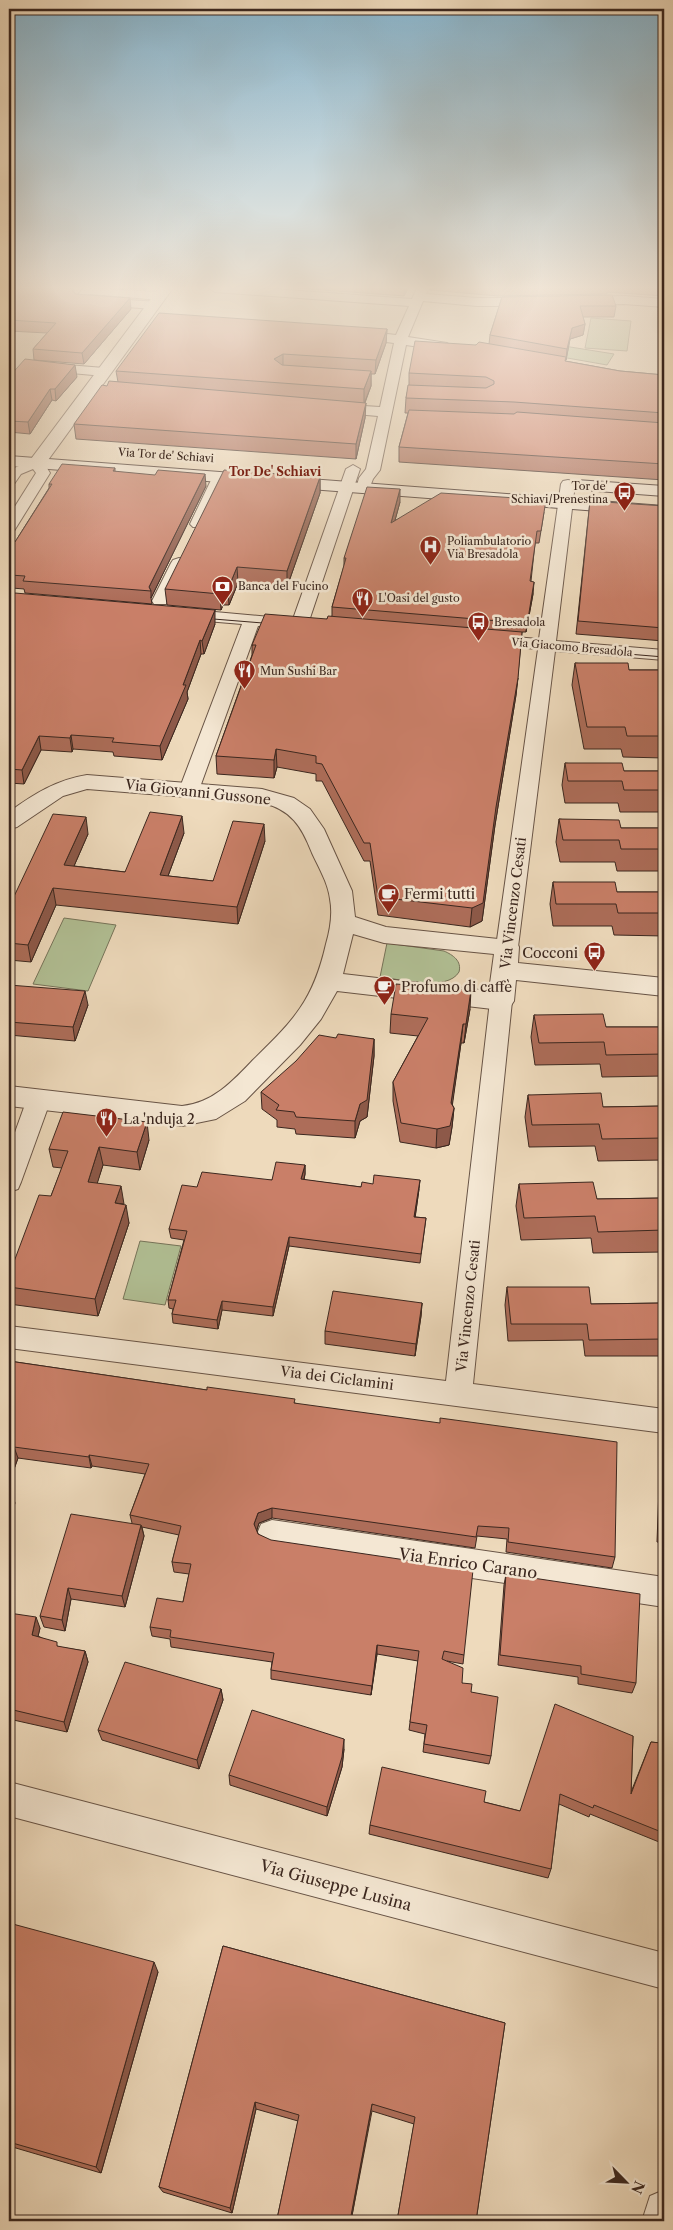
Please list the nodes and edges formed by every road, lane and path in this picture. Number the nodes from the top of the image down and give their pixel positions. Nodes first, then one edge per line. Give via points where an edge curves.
1 (88, 392) edge
2 (390, 392) edge
3 (401, 392) edge
4 (405, 394) edge
5 (320, 407) edge
6 (385, 415) junction
7 (400, 418) dead end
8 (9, 462) edge
9 (37, 463) junction
10 (334, 467) dead end
11 (353, 469) junction
12 (373, 470) junction
13 (393, 471) dead end
14 (219, 478) junction
15 (9, 481) edge
16 (561, 484) joint
17 (355, 488) junction
18 (664, 491) edge
19 (566, 503) junction
20 (664, 511) edge
21 (9, 528) edge
22 (192, 534) edge
23 (184, 551) edge
24 (160, 601) dead end
25 (146, 611) edge
26 (248, 620) junction
27 (470, 639) edge
28 (546, 645) junction
29 (664, 655) edge
30 (190, 790) junction
31 (10, 821) edge
32 (343, 922) junction
33 (506, 958) junction
34 (329, 981) junction
35 (664, 987) edge
36 (502, 1001) junction
37 (9, 1096) edge
38 (39, 1099) junction
39 (9, 1182) edge
40 (9, 1337) edge
41 (458, 1394) junction
42 (664, 1421) edge
43 (272, 1534) dead end
44 (664, 1592) edge
45 (9, 1799) edge
46 (664, 1971) edge
47 (664, 2210) edge
48 (662, 2221) edge

1 - 9 street
2 - 6 street
3 - 4 street
5 - 6 street
6 - 7 street
6 - 12 street
8 - 9 street, Via Tor de' Schiavi
9 - 14 street, Via Tor de' Schiavi
9 - 15 street via 15,472
9 - 21 street via 43,474
10 - 11 street
11 - 12 street
11 - 17 street
12 - 13 street
12 - 17 street
14 - 17 street, Via Tor de' Schiavi
14 - 22 street
16 - 18 street
16 - 19 street
17 - 19 street, Via Tor de' Schiavi
17 - 26 street via 306,606 308,625
19 - 20 street, Via Tor de' Schiavi
19 - 28 street, Via Vincenzo Cesati
23 - 24 street
25 - 26 street
26 - 30 street
27 - 28 street, Via Giacomo Bresadola
28 - 29 street, Via Giacomo Bresadola
28 - 33 street, Via Vincenzo Cesati
30 - 31 street, Via Giovanni Gussone via 79,782 51,794
30 - 32 street, Via Giovanni Gussone via 272,798 300,810 313,828 339,890
32 - 33 street via 384,935
32 - 34 street, Via Giovanni Gussone
33 - 35 street
33 - 36 street, Via Vincenzo Cesati
34 - 36 street
34 - 38 street, Via Giovanni Gussone via 316,1010 298,1031 236,1094 208,1112 182,1116
36 - 41 street, Via Vincenzo Cesati
37 - 38 street, Via Giovanni Gussone
38 - 39 street
40 - 41 street, Via dei Ciclamini
41 - 42 street, Via dei Ciclamini
43 - 44 street, Via Enrico Carano
45 - 46 street, Via Giuseppe Lusina
47 - 48 street

